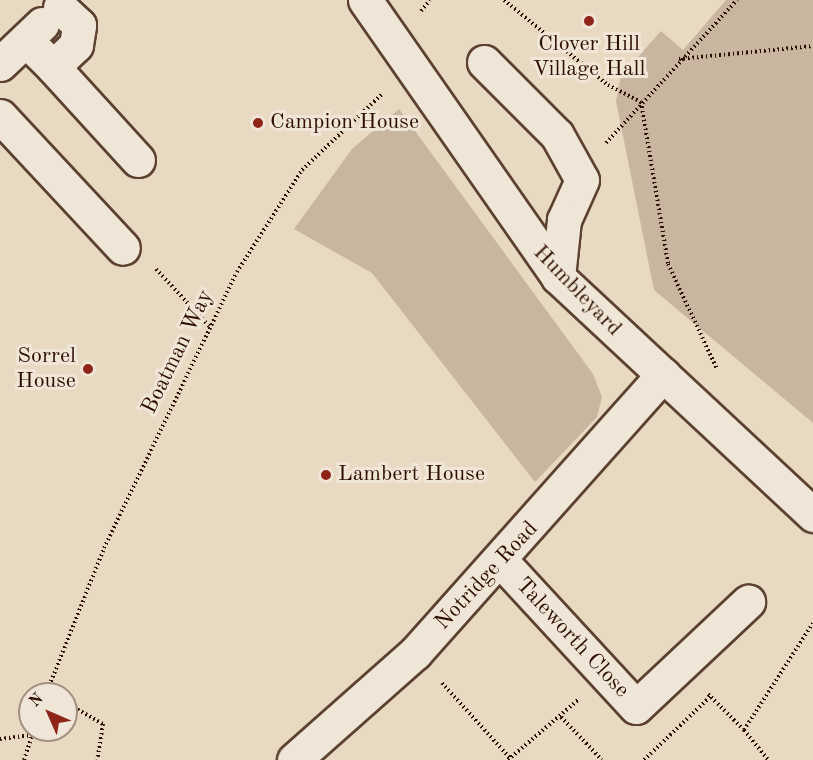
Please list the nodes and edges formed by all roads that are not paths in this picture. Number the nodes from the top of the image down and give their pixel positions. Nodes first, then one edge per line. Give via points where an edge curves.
1 (365, 0) edge
2 (63, 3) edge
3 (26, 40) junction
4 (484, 62) dead end
5 (0, 64) edge
6 (53, 67) junction
7 (0, 116) edge
8 (138, 160) dead end
9 (135, 254) road end
10 (558, 277) junction
11 (663, 375) junction
12 (813, 515) edge
13 (502, 562) junction
14 (748, 602) dead end
15 (294, 760) edge

1 - 10 street, Humbleyard via 410,71
2 - 3 street
2 - 6 street via 79,25 76,45
3 - 5 street
3 - 6 street
4 - 10 street via 557,135 582,180 564,220
6 - 8 street
7 - 9 street
10 - 11 street, Humbleyard
11 - 12 street, Humbleyard
11 - 13 street, Notridge Road
13 - 14 street, Taleworth Close via 636,707
13 - 15 street, Notridge Road via 415,653

